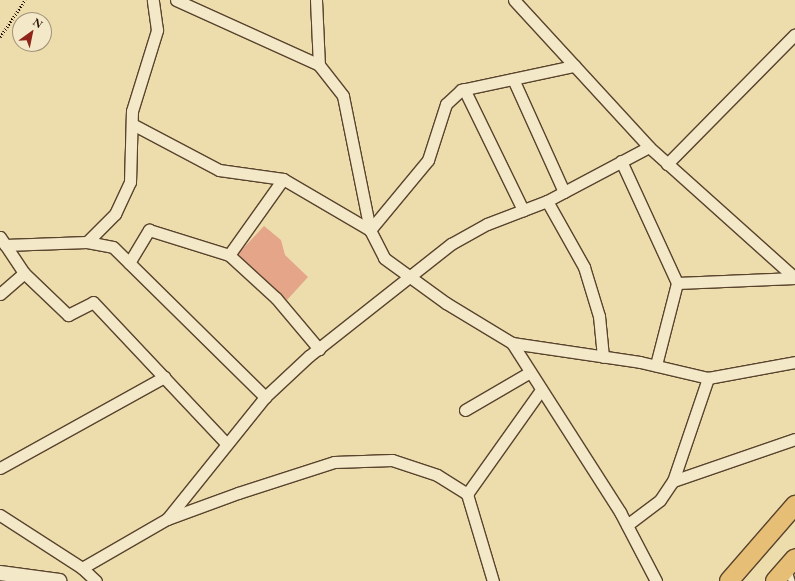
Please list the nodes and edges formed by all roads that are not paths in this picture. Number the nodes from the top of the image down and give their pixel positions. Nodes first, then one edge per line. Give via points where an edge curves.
1 (153, 0) edge
2 (176, 0) edge
3 (316, 0) edge
4 (514, 0) edge
5 (795, 34) edge
6 (319, 66) junction
7 (574, 66) junction
8 (513, 79) junction
9 (464, 89) junction
10 (134, 125) junction
11 (649, 147) junction
12 (621, 162) junction
13 (667, 164) junction
14 (283, 179) junction
15 (564, 192) junction
16 (547, 201) junction
17 (523, 210) junction
18 (370, 230) junction
19 (3, 241) edge
20 (87, 242) junction
21 (229, 255) junction
22 (129, 263) junction
23 (24, 273) junction
24 (412, 278) junction
25 (795, 278) edge
26 (677, 283) junction
27 (0, 294) edge
28 (512, 342) junction
29 (319, 349) junction
30 (603, 357) junction
31 (795, 362) edge
32 (656, 365) junction
33 (530, 372) junction
34 (164, 377) junction
35 (708, 378) junction
36 (541, 390) junction
37 (265, 397) junction
38 (465, 410) dead end
39 (795, 439) edge
40 (226, 443) junction
41 (0, 468) edge
42 (673, 481) junction
43 (467, 494) junction
44 (795, 505) edge
45 (0, 516) edge
46 (168, 519) junction
47 (627, 525) junction
48 (82, 568) junction
49 (792, 568) edge
50 (0, 573) edge
51 (59, 581) edge
52 (96, 581) edge
53 (492, 581) edge
54 (656, 581) edge
55 (729, 581) edge
56 (775, 581) edge

1 - 10 street via 157,30 132,111
2 - 6 street
3 - 6 street
4 - 7 street
5 - 13 street
6 - 18 street via 342,96
7 - 8 street
7 - 11 street
8 - 9 street
8 - 15 street
9 - 17 street
9 - 18 street via 446,104 428,160
10 - 14 street via 219,170
10 - 20 street via 130,182 115,214
11 - 12 street
11 - 13 street
12 - 15 street
12 - 26 street
13 - 25 street
14 - 18 street
14 - 21 street
15 - 16 street
16 - 17 street
16 - 30 street via 584,267 599,316
17 - 24 street via 451,244
18 - 24 street via 384,258
19 - 20 street
19 - 23 street
20 - 22 street via 113,247
21 - 22 street via 149,230
21 - 29 street via 276,298
22 - 37 street
23 - 27 street
23 - 34 street via 68,315 93,302
24 - 28 street
24 - 29 street
25 - 26 street
26 - 32 street
28 - 30 street
28 - 33 street
29 - 37 street
30 - 32 street
31 - 35 street
32 - 35 street
33 - 36 street
33 - 38 street
34 - 40 street
34 - 41 street
35 - 42 street
36 - 43 street
36 - 47 street
37 - 40 street
39 - 42 street
40 - 46 street
42 - 47 street via 660,500
43 - 46 street via 436,475 392,460 334,462
43 - 53 street
44 - 55 main road
45 - 48 street
46 - 48 street
47 - 54 street
48 - 52 street
49 - 56 main road
50 - 51 street

